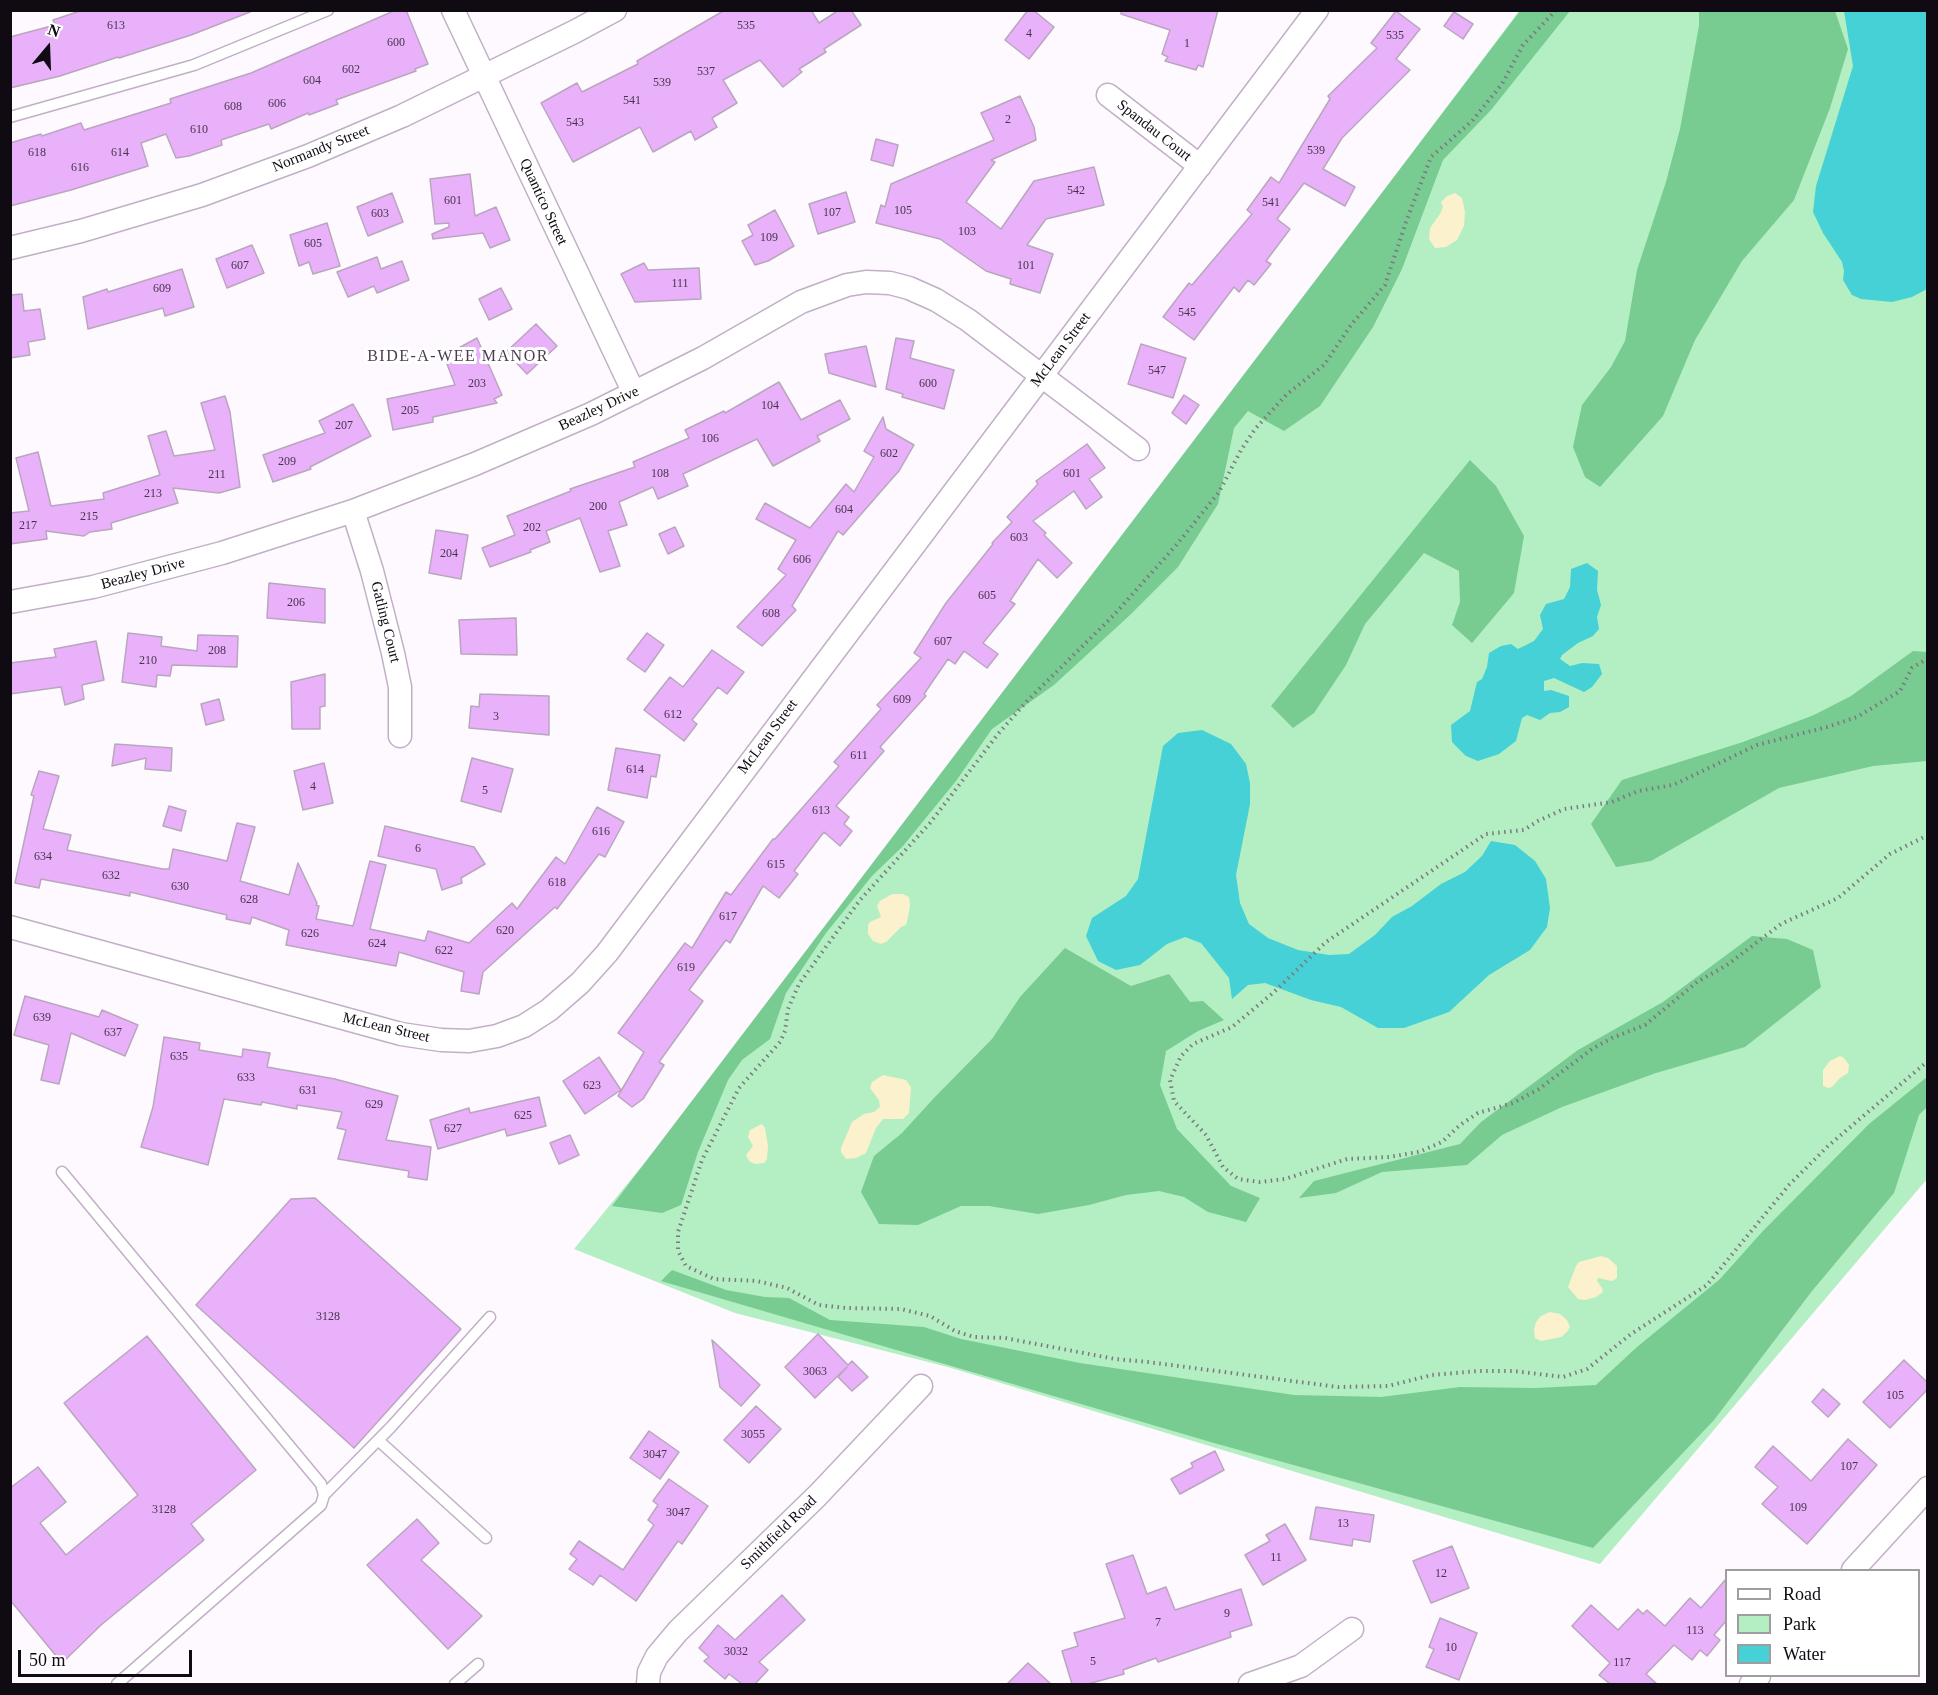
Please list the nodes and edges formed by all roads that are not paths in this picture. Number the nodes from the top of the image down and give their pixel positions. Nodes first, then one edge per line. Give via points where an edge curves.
1 (328, 10) edge
2 (453, 10) edge
3 (615, 10) edge
4 (1317, 10) edge
5 (484, 76) junction
6 (1108, 95) dead end
7 (10, 117) edge
8 (1200, 166) junction
9 (10, 248) edge
10 (1041, 376) junction
11 (634, 393) junction
12 (1138, 449) dead end
13 (353, 511) junction
14 (10, 602) edge
15 (400, 736) dead end
16 (10, 927) edge
17 (62, 1172) dead end
18 (490, 1317) dead end
19 (921, 1386) dead end
20 (378, 1440) junction
21 (1928, 1488) edge
22 (324, 1495) junction
23 (486, 1538) dead end
24 (1854, 1569) edge
25 (1352, 1629) dead end
26 (478, 1664) dead end
27 (117, 1684) edge
28 (455, 1684) edge
29 (648, 1684) edge
30 (1250, 1684) edge

1 - 7 lane via 194,65
2 - 5 street, Quantico Street
3 - 5 street, Normandy Street
4 - 8 street, McLean Street
5 - 9 street, Normandy Street via 318,152 234,183 81,231
5 - 11 street, Quantico Street
6 - 8 street, Spandau Court
8 - 10 street, McLean Street
10 - 11 street, Beazley Drive via 936,300 890,283 866,282 801,302
10 - 12 street, Beazley Drive
10 - 16 street, McLean Street via 607,953 580,983 524,1026 469,1041 401,1034
11 - 13 street, Beazley Drive via 475,464
13 - 14 street, Beazley Drive via 222,553 93,587
13 - 15 street, Gatling Court via 393,653 400,687
17 - 22 lane via 321,1485
18 - 20 lane
19 - 29 street, Smithfield Road via 817,1496 678,1631 657,1656
20 - 22 lane
20 - 23 lane
21 - 24 street
22 - 27 lane via 321,1505
25 - 30 street via 1301,1665
26 - 28 lane

